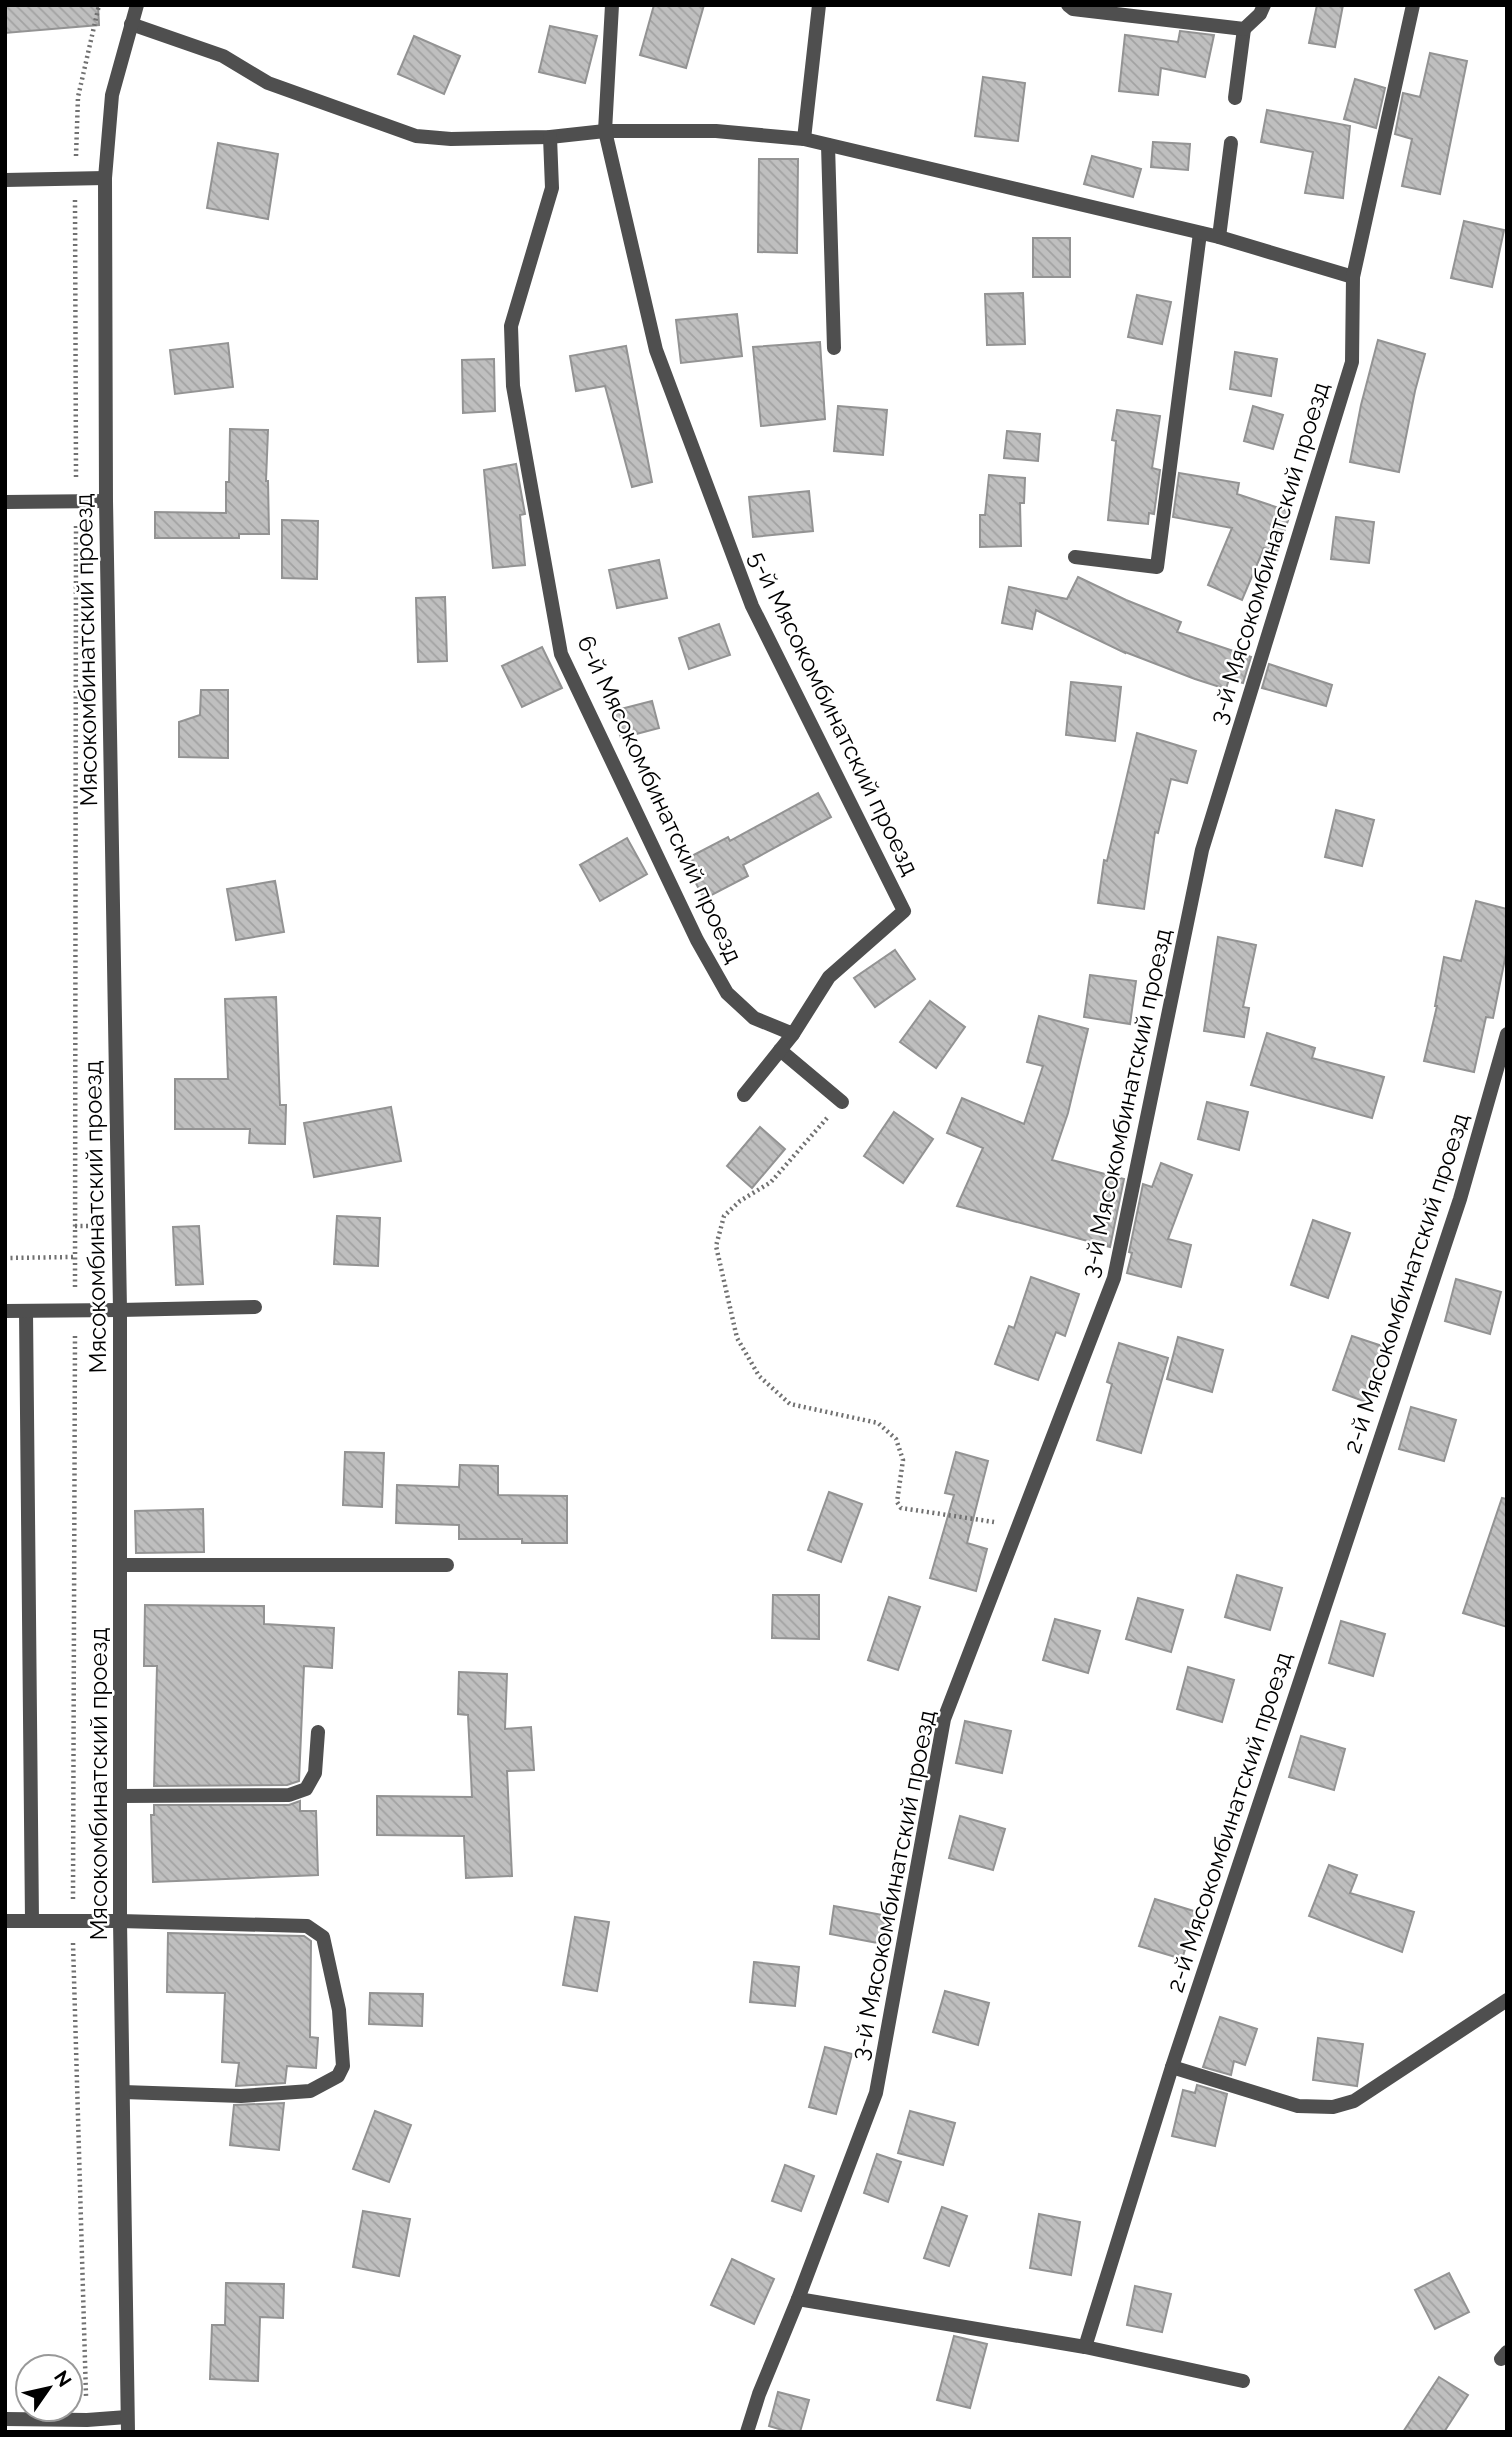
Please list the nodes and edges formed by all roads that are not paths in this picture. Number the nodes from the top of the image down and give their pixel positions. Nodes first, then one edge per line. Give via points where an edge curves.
1 (137, 5) edge
2 (612, 5) edge
3 (819, 5) edge
4 (1068, 5) edge
5 (1264, 5) edge
6 (1413, 5) edge
7 (131, 24) junction
8 (1244, 29) junction
9 (1235, 98) dead end
10 (604, 131) junction
11 (550, 136) junction
12 (804, 139) junction
13 (1231, 143) dead end
14 (828, 145) junction
15 (105, 177) junction
16 (5, 180) edge
17 (1200, 233) junction
18 (1219, 237) junction
19 (1353, 277) junction
20 (834, 348) dead end
21 (106, 501) junction
22 (5, 502) edge
23 (1075, 557) dead end
24 (793, 1034) junction
25 (1507, 1034) edge
26 (780, 1050) junction
27 (744, 1095) dead end
28 (842, 1102) road end
29 (254, 1307) dead end
30 (120, 1310) junction
31 (5, 1311) edge
32 (26, 1311) junction
33 (120, 1565) junction
34 (447, 1565) dead end
35 (318, 1732) dead end
36 (120, 1796) junction
37 (5, 1921) edge
38 (32, 1921) junction
39 (120, 1921) junction
40 (1507, 2000) edge
41 (1172, 2067) junction
42 (123, 2091) junction
43 (798, 2299) junction
44 (1086, 2347) junction
45 (1243, 2381) dead end
46 (5, 2419) edge
47 (128, 2424) edge
48 (747, 2432) edge

1 - 7 street, Мясокомбинатский проезд
2 - 10 street
3 - 12 street
4 - 8 street
5 - 8 street
6 - 19 street, 3-й Мясокомбинатский проезд
7 - 11 street via 223,56 268,83 416,136
7 - 15 street, Мясокомбинатский проезд via 112,95
8 - 9 street
10 - 11 street
10 - 12 street via 716,131
10 - 24 street, 5-й Мясокомбинатский проезд via 656,350 752,606 904,911 829,977
11 - 24 street, 6-й Мясокомбинатский проезд via 552,188 511,326 513,386 561,654 697,940 727,993 754,1018
12 - 14 street
13 - 18 street
14 - 17 street
14 - 20 street
15 - 16 street
15 - 21 street, Мясокомбинатский проезд
17 - 18 street
17 - 23 street via 1157,567
18 - 19 street
19 - 43 street, 3-й Мясокомбинатский проезд via 1352,362 1202,850 1114,1278 944,1719 876,2093
21 - 22 street
21 - 30 street, Мясокомбинатский проезд
24 - 26 street
25 - 41 street, 2-й Мясокомбинатский проезд via 1456,1212
26 - 27 street
26 - 28 street
29 - 30 street
30 - 32 street
30 - 33 street, Мясокомбинатский проезд
31 - 32 street
32 - 38 street
33 - 34 street
33 - 36 street, Мясокомбинатский проезд
35 - 36 street via 315,1773 306,1789 289,1796
36 - 39 street, Мясокомбинатский проезд
37 - 38 street
38 - 39 street
39 - 42 street, Мясокомбинатский проезд
39 - 42 street via 307,1926 323,1937 339,2010 343,2066 338,2077 310,2091 241,2096
40 - 41 street via 1354,2101 1332,2107 1298,2106
41 - 44 street, 2-й Мясокомбинатский проезд
42 - 47 street, Мясокомбинатский проезд
43 - 44 street
43 - 48 street, 3-й Мясокомбинатский проезд
44 - 45 street
46 - 47 street

